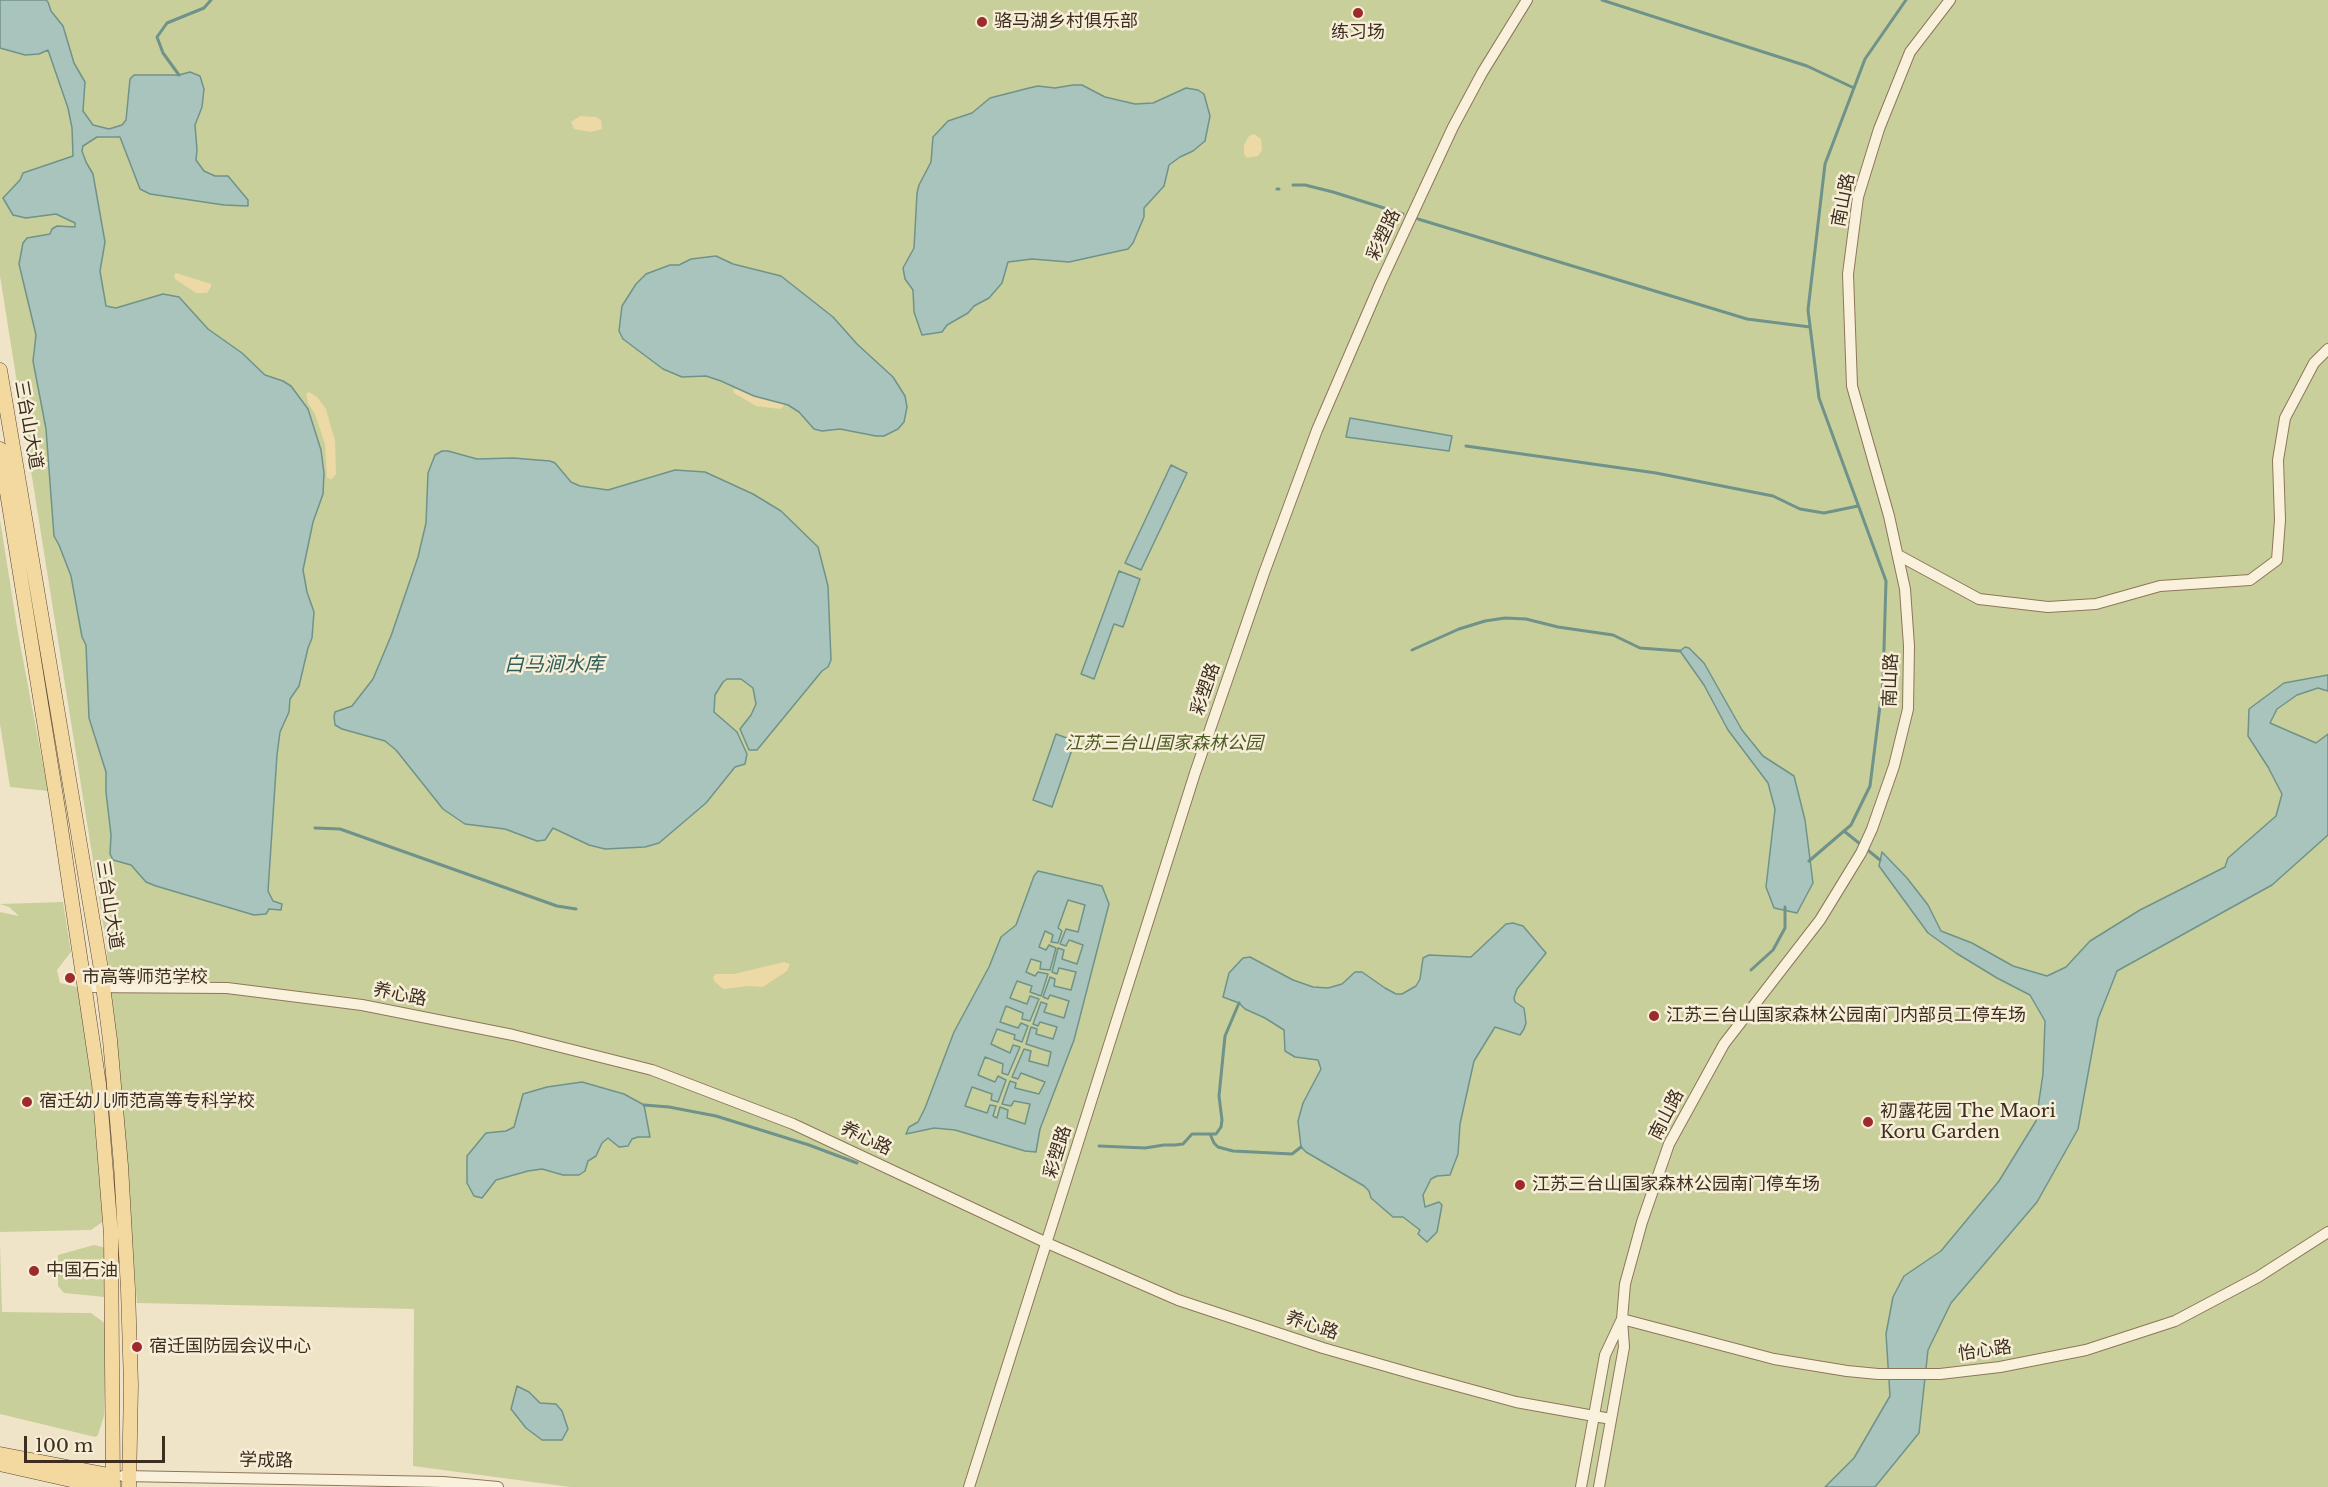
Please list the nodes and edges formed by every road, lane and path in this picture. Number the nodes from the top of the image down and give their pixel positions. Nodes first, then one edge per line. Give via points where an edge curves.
1 (1527, 0) edge
2 (1950, 0) edge
3 (2328, 349) edge
4 (0, 370) edge
5 (0, 450) edge
6 (1898, 555) junction
7 (84, 987) junction
8 (103, 987) junction
9 (2328, 1232) edge
10 (1047, 1244) junction
11 (1622, 1319) junction
12 (1594, 1416) junction
13 (1611, 1419) junction
14 (0, 1454) edge
15 (0, 1464) edge
16 (113, 1482) edge
17 (129, 1482) edge
18 (102, 1487) edge
19 (498, 1487) edge
20 (969, 1487) edge
21 (1581, 1487) edge
22 (1599, 1487) edge

1 - 10 street, 彩塑路 via 1453,127 1317,430 1195,773
2 - 6 street, 南山路 via 1910,52 1879,129 1858,197 1848,274 1852,386
3 - 6 street via 2314,363 2285,418 2278,460 2277,560 2250,580 2160,586 2096,604 2048,607 1979,599
4 - 8 main road, 三台山大道
5 - 7 main road, 三台山大道
6 - 11 street, 南山路 via 1909,646 1908,709 1872,829 1862,853 1821,920 1724,1044 1669,1144 1625,1284
7 - 8 street, 养心路
7 - 16 main road, 三台山大道 via 99,1084 111,1235
8 - 10 street, 养心路 via 227,988 362,1005 513,1035 652,1070 793,1124
8 - 17 main road, 三台山大道 via 128,1288
9 - 11 street, 怡心路 via 2258,1277 2175,1321 2086,1350 2000,1367 1940,1374 1878,1374 1808,1366
10 - 12 street, 养心路 via 1178,1300 1323,1348 1516,1402
10 - 20 street, 彩塑路
11 - 12 street, 南山路 via 1605,1355
11 - 13 street, 南山路 via 1624,1347
12 - 13 street, 养心路
12 - 21 street, 南山路
13 - 22 street, 南山路
14 - 16 main road, 学成路
15 - 18 main road
16 - 17 street, 学成路
17 - 19 street, 学成路 via 443,1482

